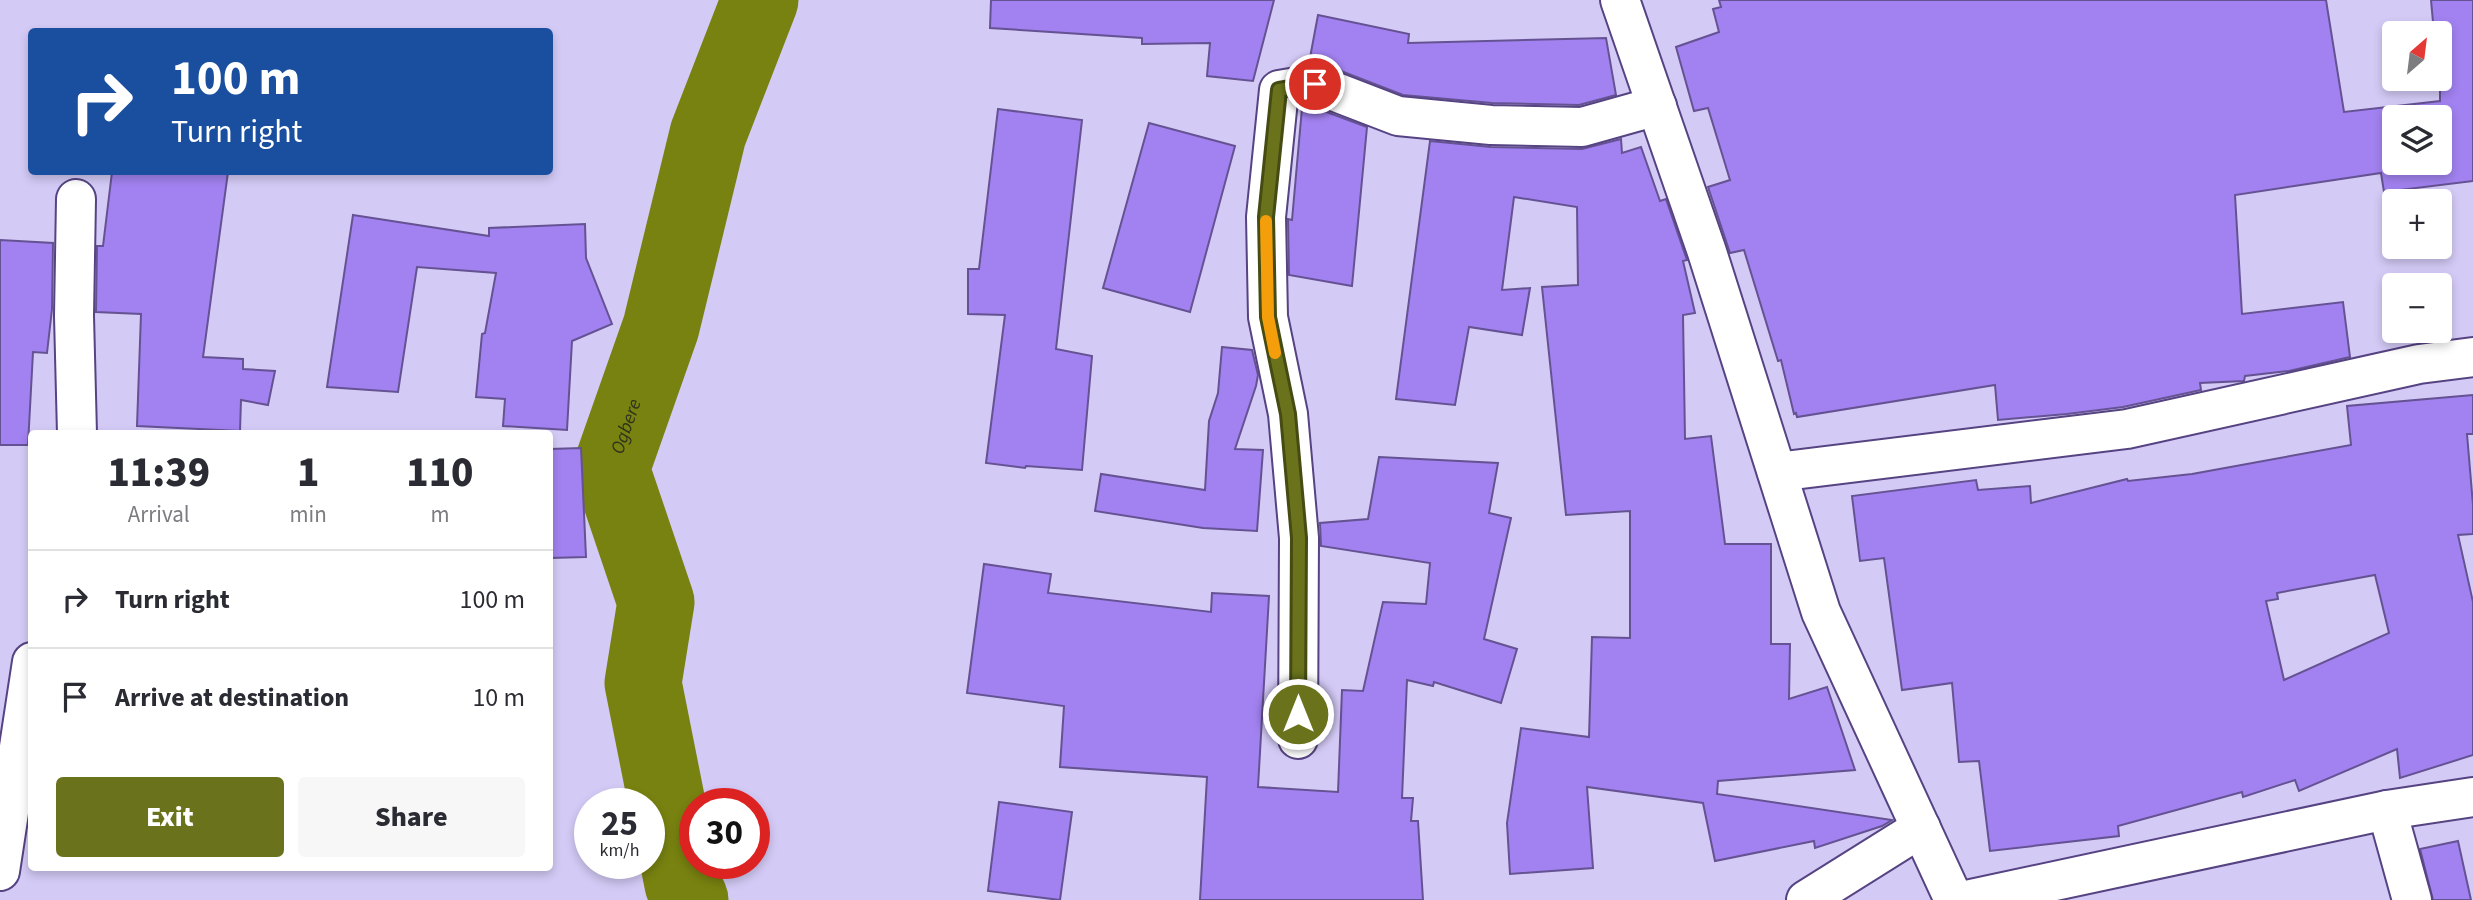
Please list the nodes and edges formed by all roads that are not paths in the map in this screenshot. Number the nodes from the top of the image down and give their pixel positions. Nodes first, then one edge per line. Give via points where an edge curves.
1 (1620, 0) edge
2 (1657, 106) junction
3 (76, 199) dead end
4 (2473, 357) edge
5 (77, 430) edge
6 (1777, 472) junction
7 (28, 688) edge
8 (1298, 739) dead end
9 (2473, 797) edge
10 (2387, 810) junction
11 (1921, 828) junction
12 (0, 871) edge
13 (1806, 900) edge
14 (1954, 900) edge
15 (1966, 900) edge
16 (2412, 900) edge

1 - 2 street
2 - 6 street
2 - 8 street via 1582,127 1491,125 1398,116 1315,84 1279,90 1266,217 1268,317 1288,414 1299,538
3 - 5 street
4 - 6 street via 2419,364 2127,429
6 - 11 street via 1821,612
7 - 12 street
9 - 10 street
10 - 15 street
10 - 16 street
11 - 13 street
11 - 14 street

